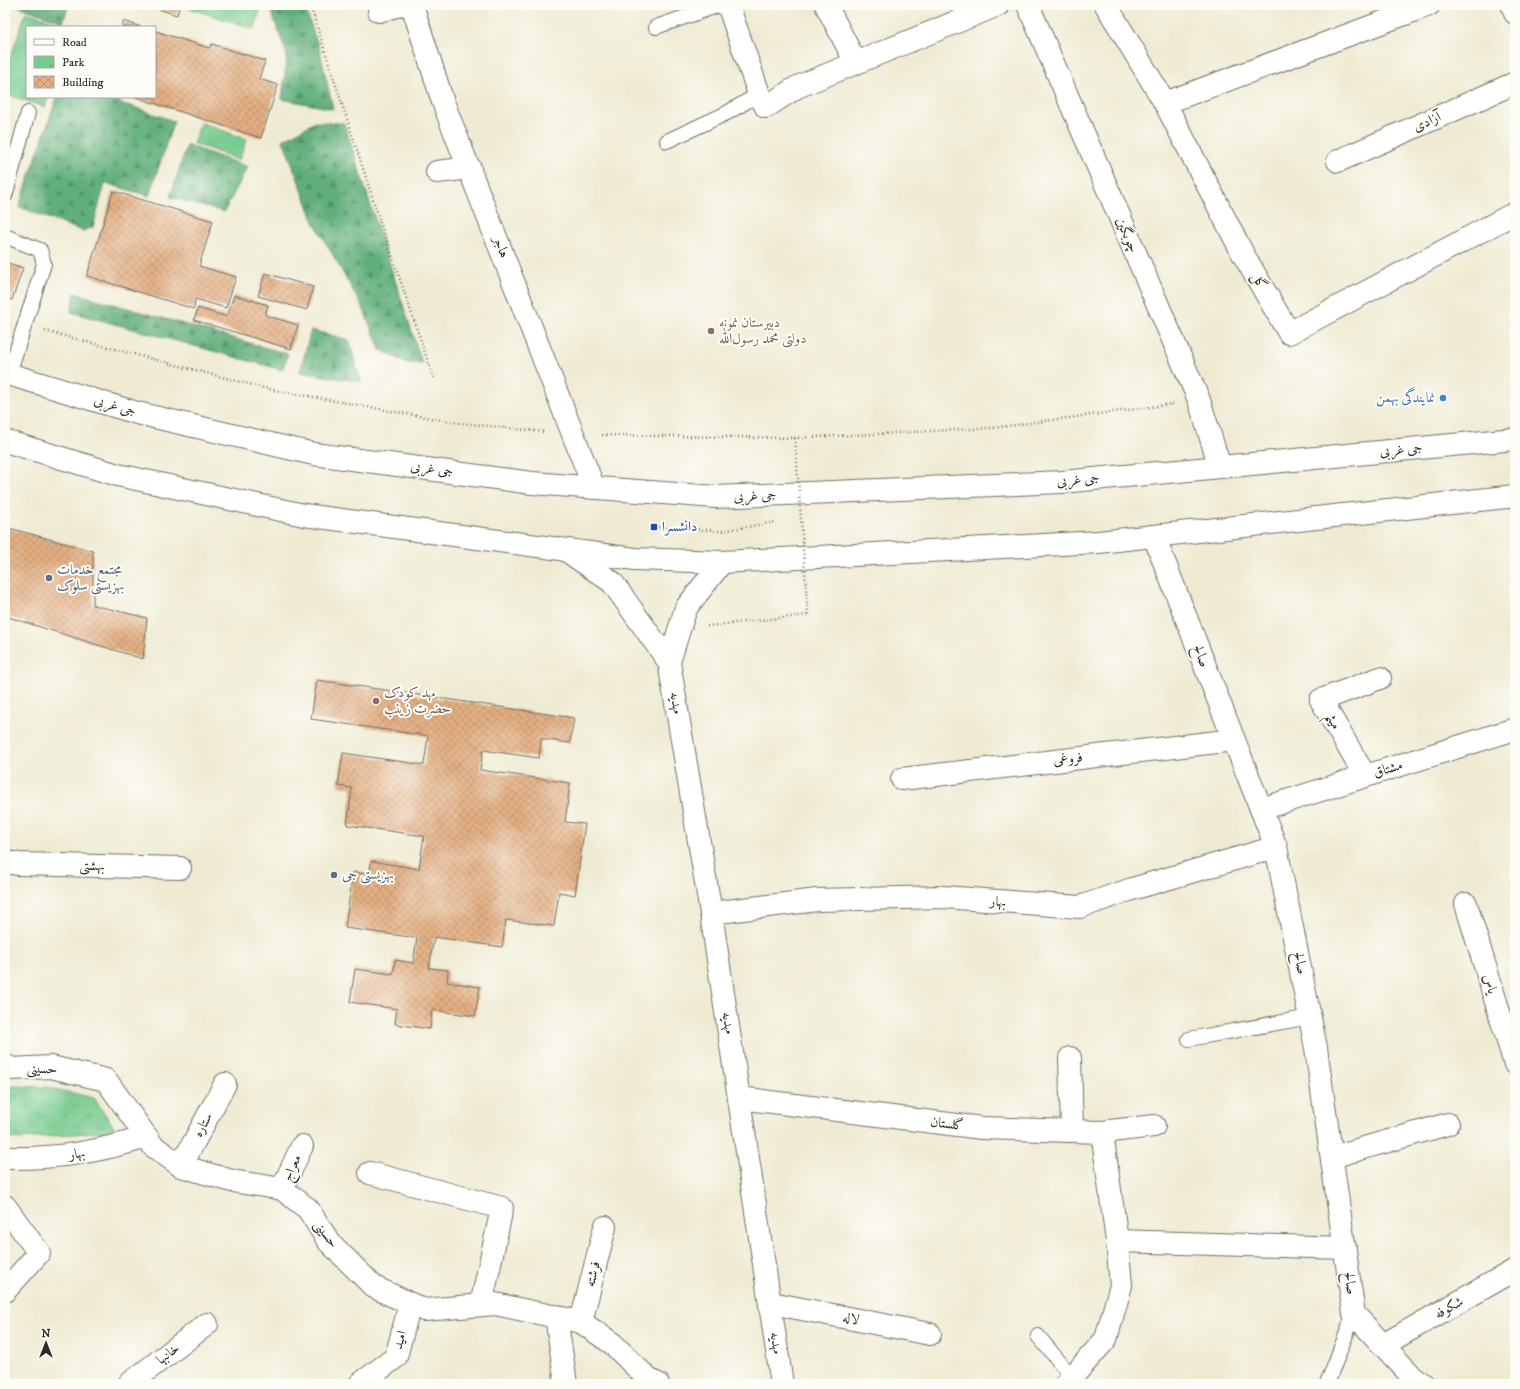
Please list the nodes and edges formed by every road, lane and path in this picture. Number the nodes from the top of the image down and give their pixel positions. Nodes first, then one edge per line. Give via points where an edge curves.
1 (310, 5) edge
2 (400, 5) edge
3 (412, 5) edge
4 (720, 5) edge
5 (728, 5) edge
6 (826, 5) edge
7 (998, 5) edge
8 (1028, 5) edge
9 (1106, 5) edge
10 (1429, 5) edge
11 (1512, 5) edge
12 (379, 11) dead end
13 (1515, 13) edge
14 (656, 27) dead end
15 (856, 63) junction
16 (1515, 83) edge
17 (759, 94) junction
18 (1164, 103) junction
19 (28, 114) dead end
20 (667, 141) dead end
21 (1338, 161) dead end
22 (470, 168) junction
23 (437, 172) dead end
24 (5, 196) edge
25 (1515, 213) edge
26 (5, 236) edge
27 (23, 324) junction
28 (7, 373) edge
29 (434, 380) dead end
30 (1199, 400) junction
31 (574, 435) junction
32 (795, 438) junction
33 (1515, 439) edge
34 (5, 441) edge
35 (1220, 467) junction
36 (594, 488) junction
37 (1515, 496) edge
38 (802, 518) junction
39 (795, 519) dead end
40 (780, 522) dead end
41 (654, 528) dead end
42 (1154, 536) junction
43 (567, 551) junction
44 (722, 562) junction
45 (680, 629) junction
46 (669, 662) junction
47 (1380, 678) dead end
48 (1515, 729) edge
49 (1234, 740) junction
50 (1365, 776) junction
51 (902, 779) dead end
52 (1261, 809) junction
53 (1276, 847) junction
54 (5, 862) edge
55 (180, 868) dead end
56 (1466, 904) dead end
57 (711, 913) junction
58 (1507, 1008) edge
59 (1310, 1017) junction
60 (1189, 1039) dead end
61 (1070, 1058) dead end
62 (1515, 1064) edge
63 (5, 1065) edge
64 (225, 1084) dead end
65 (740, 1098) junction
66 (1448, 1124) dead end
67 (1154, 1126) dead end
68 (1072, 1131) junction
69 (1102, 1132) junction
70 (147, 1137) junction
71 (302, 1146) dead end
72 (1332, 1157) junction
73 (5, 1158) edge
74 (181, 1166) junction
75 (370, 1173) dead end
76 (282, 1189) junction
77 (5, 1206) edge
78 (605, 1227) dead end
79 (1117, 1241) junction
80 (1345, 1248) junction
81 (1515, 1270) edge
82 (5, 1292) edge
83 (771, 1303) junction
84 (410, 1304) junction
85 (481, 1305) junction
86 (1354, 1314) junction
87 (556, 1316) junction
88 (581, 1322) junction
89 (206, 1324) dead end
90 (930, 1334) dead end
91 (1038, 1336) dead end
92 (1383, 1345) junction
93 (1069, 1380) edge
94 (130, 1384) edge
95 (360, 1384) edge
96 (566, 1384) edge
97 (658, 1384) edge
98 (782, 1384) edge
99 (1327, 1384) edge
100 (1423, 1384) edge

1 - 29 path
2 - 12 street
3 - 22 street, هاجر via 443,102
4 - 14 lane
5 - 17 street
6 - 15 street
7 - 15 street
8 - 30 street, چوبگین
9 - 18 street, گل
10 - 18 street
11 - 13 street
15 - 17 street via 797,87 766,107
16 - 21 street, آزادی
17 - 20 lane via 727,113
18 - 25 street, گل via 1243,254 1289,333
19 - 24 lane
22 - 23 street
22 - 31 street, هاجر
26 - 27 lane via 40,250 44,264
27 - 28 lane
27 - 31 path via 268,390 452,422
28 - 36 street, جی غربی via 136,413 314,454 532,483
30 - 32 path via 992,428
30 - 35 street, چوبگین
31 - 32 path
31 - 36 street, هاجر
32 - 38 path, bridge
33 - 35 street, جی غربی
34 - 43 street via 118,475 304,515
35 - 36 street, جی غربی via 1062,482 716,498
37 - 42 street
38 - 39 path
38 - 45 path, bridge via 808,615
40 - 41 path via 722,531
42 - 44 street via 1098,542
42 - 49 street, صالح
43 - 44 street via 635,559
43 - 46 street via 612,582
44 - 45 street via 686,608
45 - 46 street
46 - 57 street, مهدیه
47 - 50 street, میثم via 1321,700
48 - 50 street, مشتاق
49 - 51 street, فروغی
49 - 52 street, صالح
50 - 52 street, مشتاق
52 - 53 street, صالح
53 - 57 street, بهار via 1080,907 935,897 817,900
53 - 59 street, صالح
54 - 55 street, بهشتی
56 - 58 street, یاس
57 - 65 street, مهدیه
58 - 62 street, یاس
59 - 60 lane
59 - 72 street, صالح
61 - 68 street
63 - 70 street, حسینی via 11,1069 51,1067 106,1080
64 - 74 street, ستاره
65 - 68 street, گلستان via 982,1128
65 - 83 street, مهدیه
66 - 72 street
67 - 69 street, گلستان
68 - 69 street, گلستان
69 - 79 street
70 - 73 street, بهار via 104,1150 66,1156
70 - 74 street, حسینی via 153,1146
71 - 76 street, معراج
72 - 80 street, صالح
74 - 76 street, حسینی via 232,1181
75 - 85 street via 502,1208
76 - 84 street, حسینی via 308,1209 328,1242 374,1287
77 - 82 street via 39,1253
78 - 88 street, فرشته
79 - 80 street
79 - 93 street via 1121,1285 1106,1339
80 - 86 street, صالح
81 - 92 street, شکوفه
83 - 90 street, لاله
83 - 98 street, مهدیه
84 - 85 street, حسینی via 424,1310
84 - 95 street, امید via 396,1357
85 - 87 street, حسینی via 495,1304
86 - 92 street, صالح
86 - 99 lane
87 - 88 street, حسینی
87 - 96 street
88 - 97 street, حسینی via 613,1344 648,1379
89 - 94 street, خانبها
91 - 93 lane
92 - 100 street, صالح

